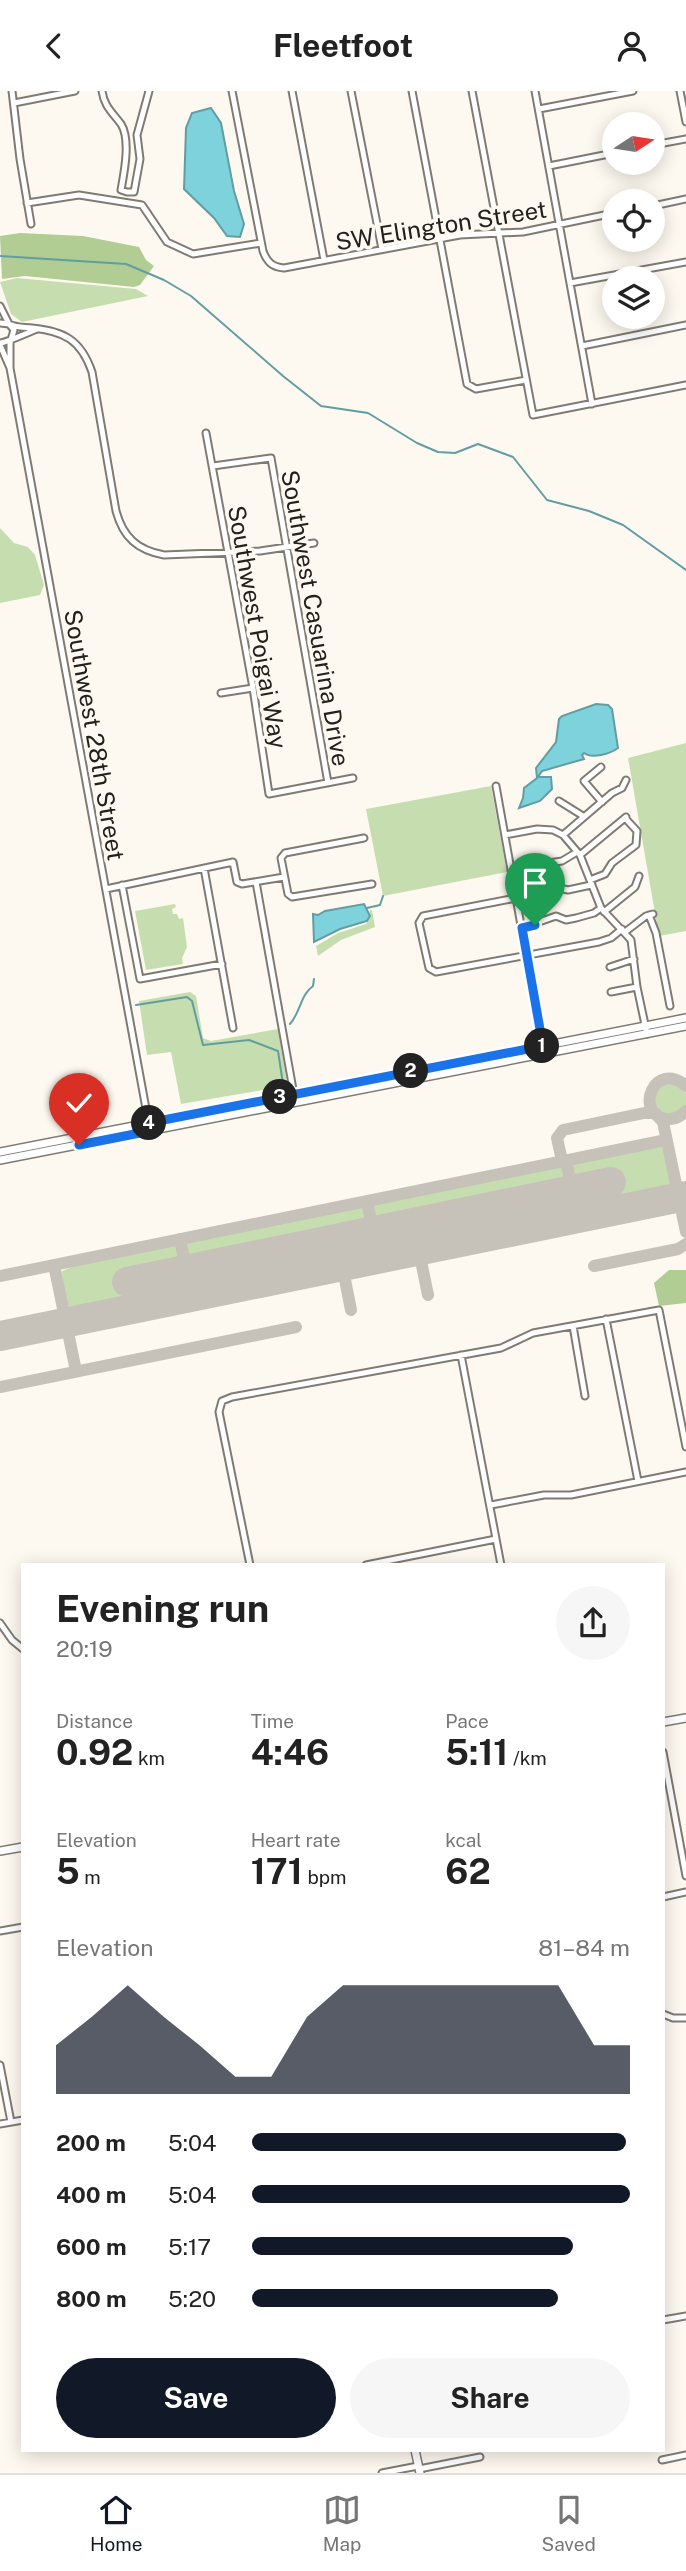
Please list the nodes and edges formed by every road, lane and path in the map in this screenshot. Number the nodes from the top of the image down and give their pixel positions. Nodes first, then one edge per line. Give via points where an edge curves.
1 (12, 91) edge
2 (75, 91) edge
3 (102, 91) edge
4 (149, 91) edge
5 (232, 91) edge
6 (292, 91) edge
7 (351, 91) edge
8 (412, 91) edge
9 (472, 91) edge
10 (535, 91) edge
11 (633, 91) edge
12 (680, 91) edge
13 (14, 103) junction
14 (539, 109) junction
15 (686, 122) edge
16 (686, 139) edge
17 (665, 143) edge
18 (602, 155) edge
19 (549, 166) junction
20 (127, 192) junction
21 (686, 199) edge
22 (126, 201) junction
23 (27, 203) junction
24 (665, 203) edge
25 (602, 216) edge
26 (31, 224) dead end
27 (560, 225) junction
28 (500, 233) junction
29 (440, 238) junction
30 (261, 243) junction
31 (382, 249) junction
32 (324, 260) junction
33 (686, 262) edge
34 (570, 283) junction
35 (0, 306) edge
36 (0, 323) edge
37 (9, 324) junction
38 (686, 325) edge
39 (37, 329) junction
40 (11, 340) junction
41 (0, 344) edge
42 (582, 346) junction
43 (10, 368) junction
44 (527, 380) junction
45 (684, 386) edge
46 (592, 404) junction
47 (206, 433) dead end
48 (213, 466) junction
49 (314, 543) dead end
50 (286, 547) junction
51 (228, 554) junction
52 (253, 688) junction
53 (221, 693) dead end
54 (601, 767) dead end
55 (353, 778) dead end
56 (626, 780) dead end
57 (328, 783) junction
58 (496, 786) dead end
59 (559, 801) dead end
60 (602, 801) junction
61 (583, 816) junction
62 (505, 835) junction
63 (563, 835) junction
64 (364, 838) dead end
65 (578, 854) junction
66 (204, 869) junction
67 (512, 874) junction
68 (639, 876) dead end
69 (284, 877) junction
70 (256, 882) junction
71 (590, 882) junction
72 (372, 884) dead end
73 (122, 885) junction
74 (106, 889) junction
75 (517, 900) junction
76 (603, 910) junction
77 (522, 928) junction
78 (624, 931) junction
79 (527, 955) junction
80 (634, 959) junction
81 (222, 964) junction
82 (610, 967) dead end
83 (637, 987) junction
84 (611, 992) dead end
85 (670, 1006) dead end
86 (686, 1018) edge
87 (686, 1026) edge
88 (233, 1028) dead end
89 (646, 1030) junction
90 (544, 1050) junction
91 (294, 1094) junction
92 (149, 1127) junction
93 (0, 1152) edge
94 (0, 1160) edge
95 (606, 1319) junction
96 (573, 1326) junction
97 (461, 1355) junction
98 (586, 1396) dead end
99 (686, 1447) edge
100 (686, 1472) edge
101 (638, 1481) junction
102 (491, 1505) junction
103 (496, 1539) junction
104 (250, 1563) edge
105 (376, 1563) edge
106 (501, 1563) edge
107 (0, 1623) edge
108 (21, 1647) edge
109 (686, 1718) edge
110 (665, 1722) edge
111 (666, 1789) edge
112 (21, 1847) edge
113 (0, 1851) edge
114 (686, 1875) edge
115 (686, 1892) edge
116 (665, 1897) edge
117 (21, 1927) edge
118 (0, 1931) edge
119 (665, 2015) edge
120 (686, 2018) edge
121 (0, 2065) edge
122 (21, 2120) edge
123 (11, 2122) junction
124 (0, 2124) edge
125 (686, 2316) edge
126 (665, 2321) edge
127 (686, 2455) edge
128 (480, 2457) dead end
129 (662, 2460) dead end
130 (419, 2469) edge
131 (382, 2473) edge

1 - 13 street
2 - 13 street
3 - 20 street via 108,111 123,127 127,159 121,190
4 - 20 street via 137,135 140,159 134,192
5 - 30 street
6 - 32 street
7 - 31 street
8 - 29 street
9 - 28 street
10 - 14 street
11 - 14 street
12 - 15 street
13 - 23 street
14 - 19 street
16 - 17 street
18 - 19 street
19 - 27 street
20 - 22 street
21 - 24 street
22 - 23 street via 79,195
22 - 30 street via 142,205 167,242 193,254
23 - 26 street
25 - 27 street, SW Elington Street
27 - 28 street, SW Elington Street
27 - 34 street
28 - 29 street, SW Elington Street
28 - 44 street
29 - 31 street, SW Elington Street
29 - 44 street via 467,384 471,388
30 - 32 street, SW Elington Street via 273,266
31 - 32 street, SW Elington Street
33 - 34 street
34 - 42 street
35 - 37 street
36 - 37 street
37 - 39 street
37 - 40 street, Southwest 28th Street via 14,333
38 - 42 street
39 - 40 street
39 - 51 street via 66,335 87,358 116,511 127,536 149,552 164,555
40 - 41 street
40 - 43 street, Southwest 28th Street
41 - 43 street, Southwest 28th Street
42 - 46 street
43 - 74 street, Southwest 28th Street
44 - 46 street via 533,415
45 - 46 street
47 - 48 street, Southwest Poigai Way
48 - 50 street, Southwest Casuarina Drive via 271,459
48 - 51 street, Southwest Poigai Way
49 - 50 street
50 - 51 street
50 - 57 street, Southwest Casuarina Drive
51 - 52 street, Southwest Poigai Way
52 - 53 street
52 - 57 street, Southwest Poigai Way via 269,794
54 - 60 street via 584,781
55 - 57 street
56 - 60 street
58 - 62 street
59 - 61 street
60 - 61 street
61 - 63 street
62 - 63 street via 553,829
62 - 67 street
63 - 65 street
64 - 69 street via 285,853 281,858
65 - 67 street
65 - 71 street
65 - 71 street via 626,817 637,831 636,845
66 - 70 street via 233,862 237,881
66 - 73 street
66 - 81 street
67 - 75 street
68 - 76 street via 635,887
69 - 70 street
69 - 72 street via 288,894 295,898
70 - 91 street
71 - 75 street via 568,891 555,887
71 - 76 street
73 - 74 street
73 - 81 street via 140,979
74 - 92 street, Southwest 28th Street
75 - 77 street
75 - 79 street via 423,916 419,923 428,965 436,972
76 - 77 street via 566,920 555,916
76 - 78 street
77 - 79 street
78 - 79 street via 606,940
78 - 80 street via 631,940
78 - 85 street via 651,914
79 - 90 street
80 - 82 street
80 - 83 street
81 - 88 street
83 - 84 street
83 - 89 street
86 - 89 main road
87 - 89 main road
89 - 90 main road
90 - 91 main road
90 - 92 main road
91 - 92 main road
92 - 93 main road
92 - 94 main road
95 - 96 street
95 - 99 street via 659,1310
95 - 101 street
96 - 97 street
96 - 98 street
97 - 102 street
97 - 104 street via 232,1397 220,1405
100 - 101 street
101 - 102 street
102 - 103 street
103 - 105 street
103 - 106 street
107 - 108 street
109 - 110 main road
111 - 114 street
112 - 113 main road
115 - 116 street
117 - 118 street
119 - 120 street
121 - 123 street
122 - 123 street
123 - 124 street
125 - 126 street
127 - 129 street
128 - 130 street
130 - 131 street

